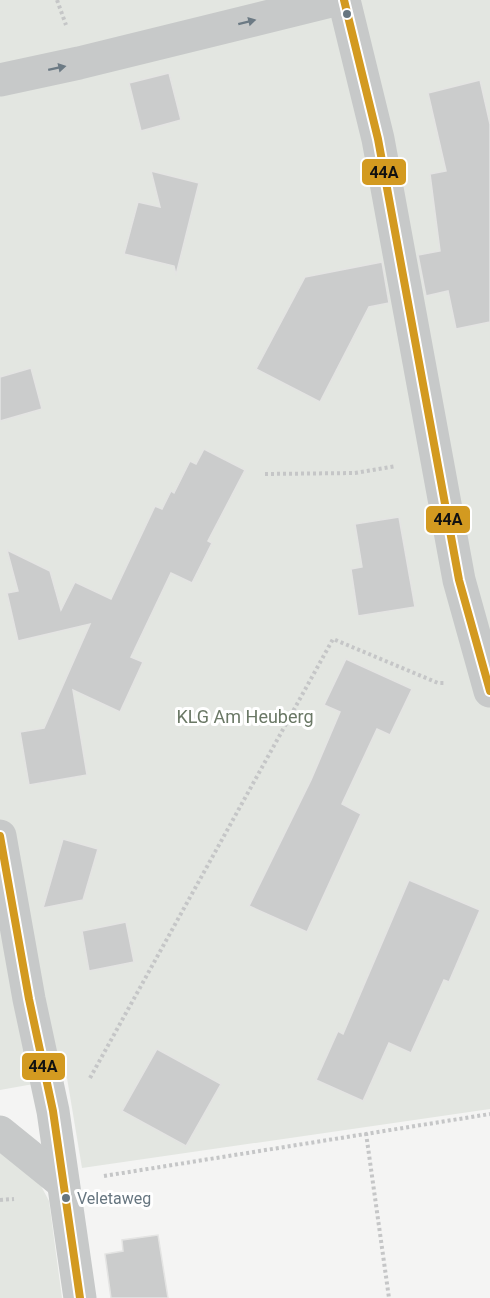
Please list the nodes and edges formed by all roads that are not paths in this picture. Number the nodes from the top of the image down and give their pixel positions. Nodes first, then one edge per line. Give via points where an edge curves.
1 (335, 0) edge
2 (344, 0) edge
3 (0, 80) edge
4 (490, 691) edge
5 (0, 836) edge
6 (0, 1132) edge
7 (63, 1183) junction
8 (80, 1298) edge

3 -> 1 street
2 - 4 street via 378,139 459,580
5 - 7 street via 53,1111
6 - 7 street
7 - 8 street

